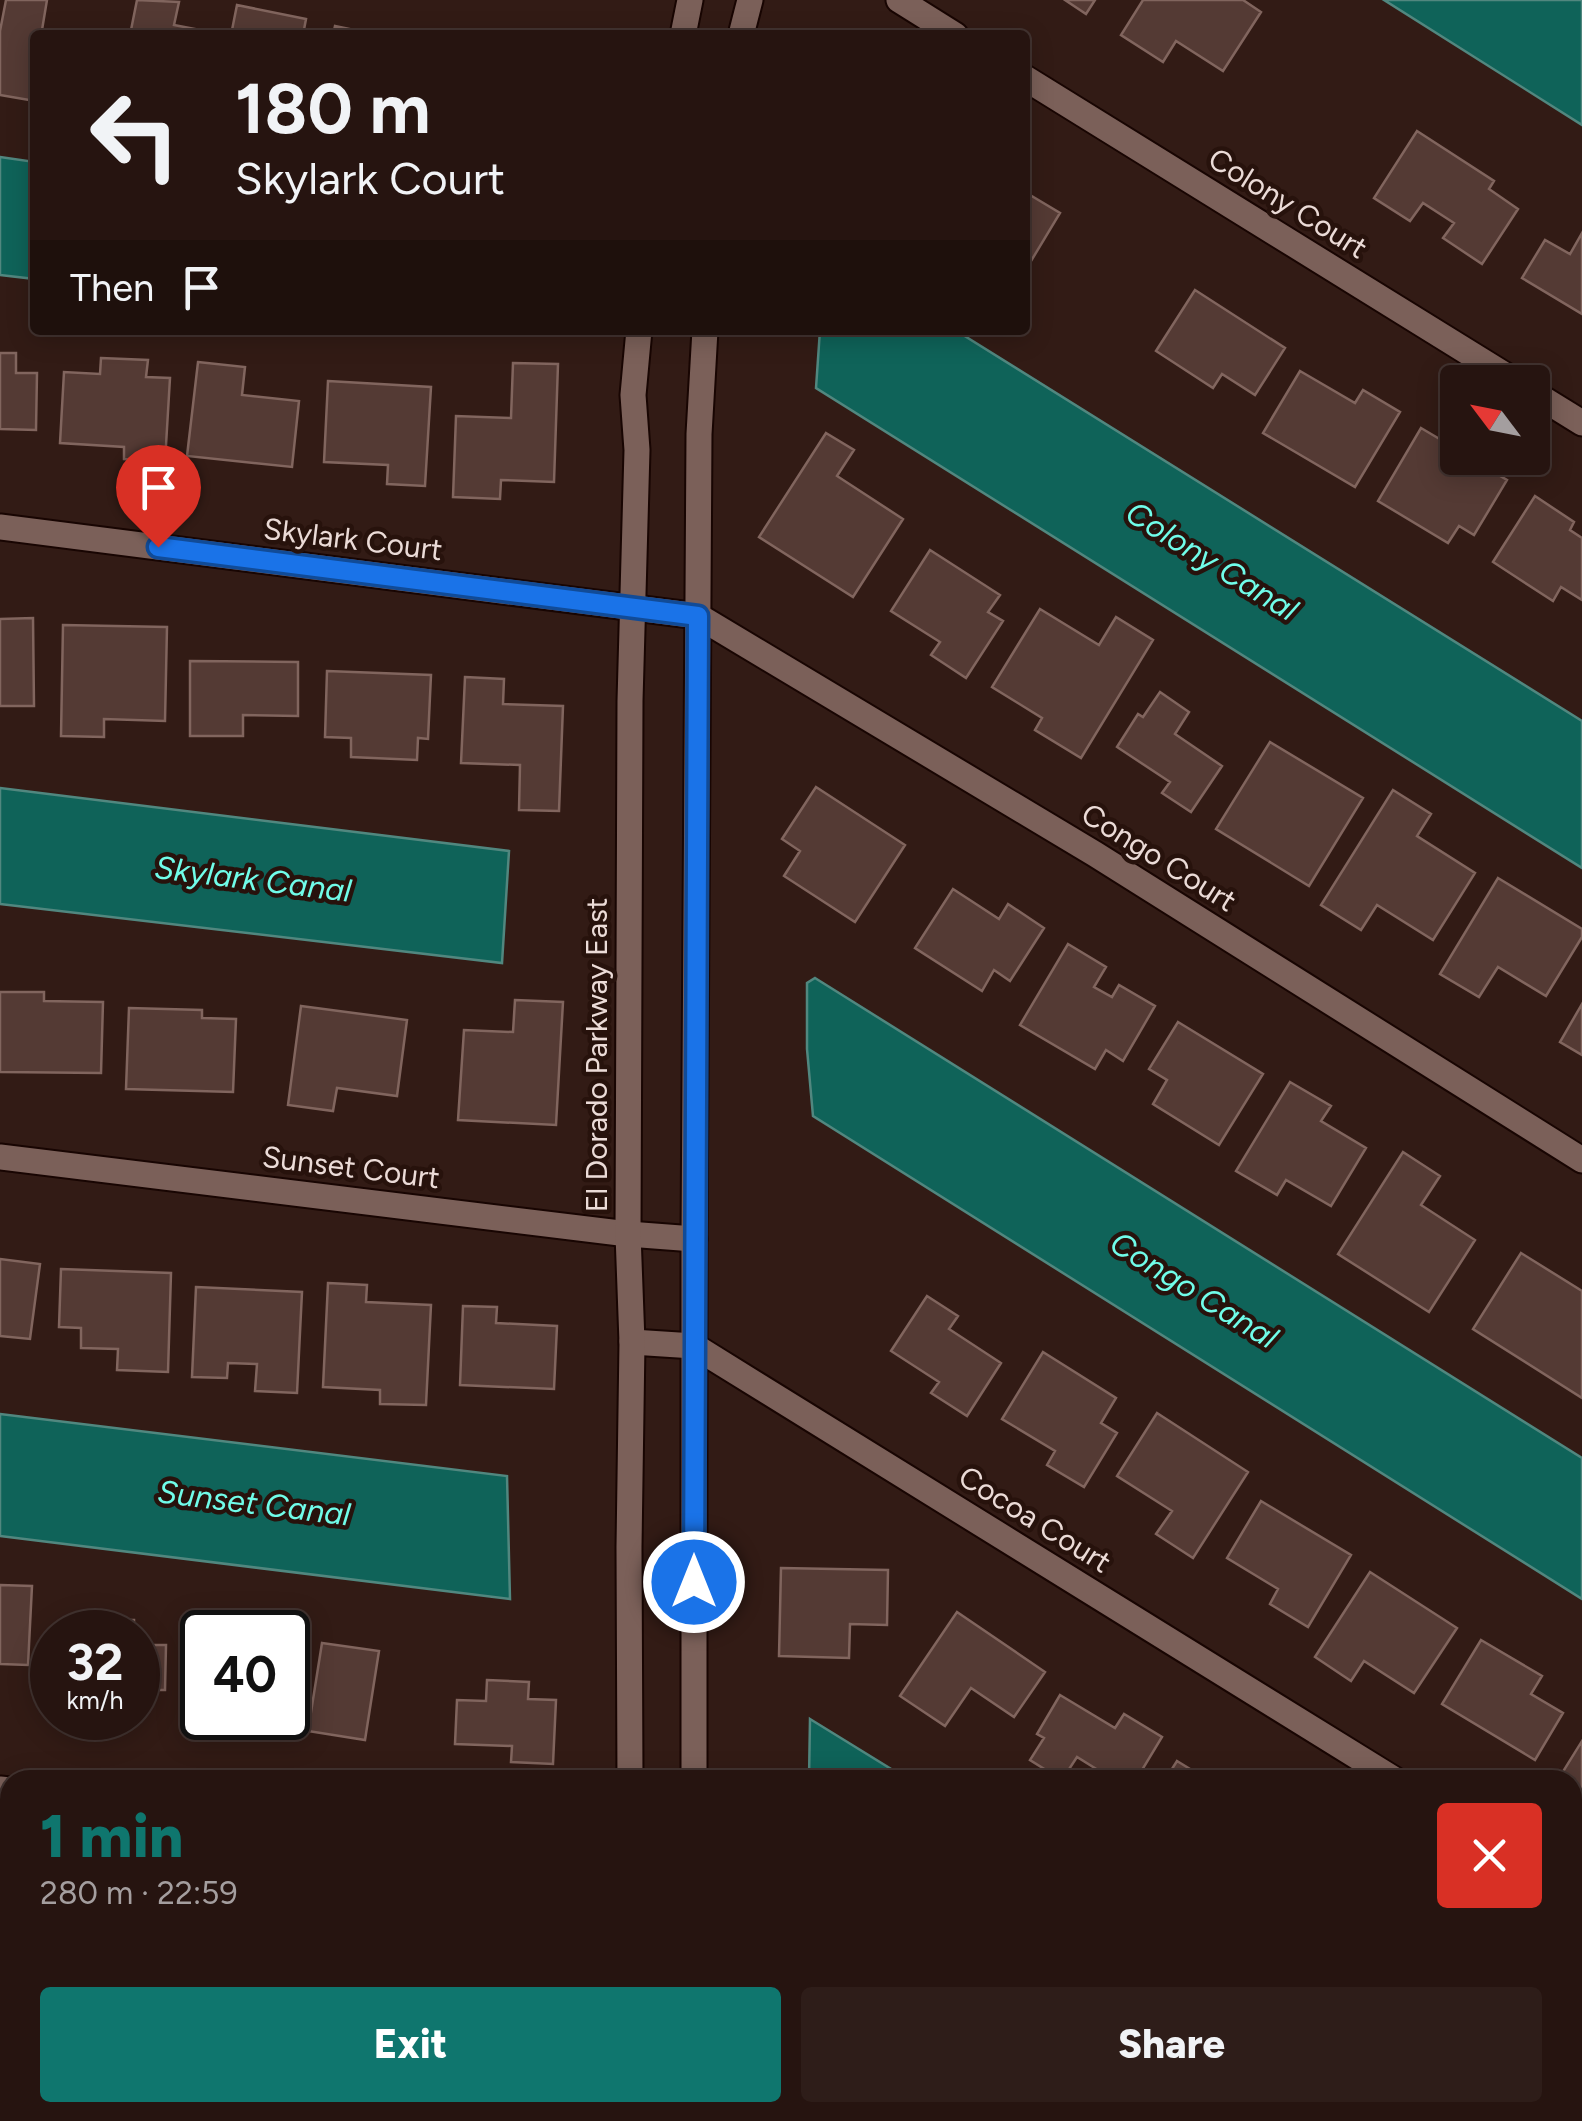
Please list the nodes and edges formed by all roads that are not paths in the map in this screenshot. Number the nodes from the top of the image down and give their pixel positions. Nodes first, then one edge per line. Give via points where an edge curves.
1 (690, 0) edge
2 (750, 0) edge
3 (898, 0) edge
4 (683, 30) edge
5 (742, 30) edge
6 (947, 30) edge
7 (1030, 81) edge
8 (639, 335) edge
9 (705, 335) edge
10 (1489, 365) edge
11 (1550, 403) edge
12 (1582, 423) edge
13 (0, 527) edge
14 (632, 607) junction
15 (698, 616) junction
16 (0, 1157) edge
17 (1582, 1160) edge
18 (628, 1234) junction
19 (694, 1239) junction
20 (632, 1342) junction
21 (694, 1346) junction
22 (630, 1770) edge
23 (694, 1770) edge
24 (1379, 1770) edge

1 - 4 street
2 - 5 street
3 - 6 street
7 - 10 street, Colony Court
8 - 14 street, El Dorado Parkway East
9 - 15 street
11 - 12 street
13 - 14 street, Skylark Court
14 - 15 street, Skylark Court
14 - 18 street, El Dorado Parkway East
15 - 17 street, Congo Court via 1095,854
15 - 19 street
16 - 18 street, Sunset Court
18 - 19 street, Sunset Court
18 - 20 street, El Dorado Parkway East
19 - 21 street
20 - 21 street, Cocoa Court
20 - 22 street, El Dorado Parkway East
21 - 23 street
21 - 24 street, Cocoa Court

